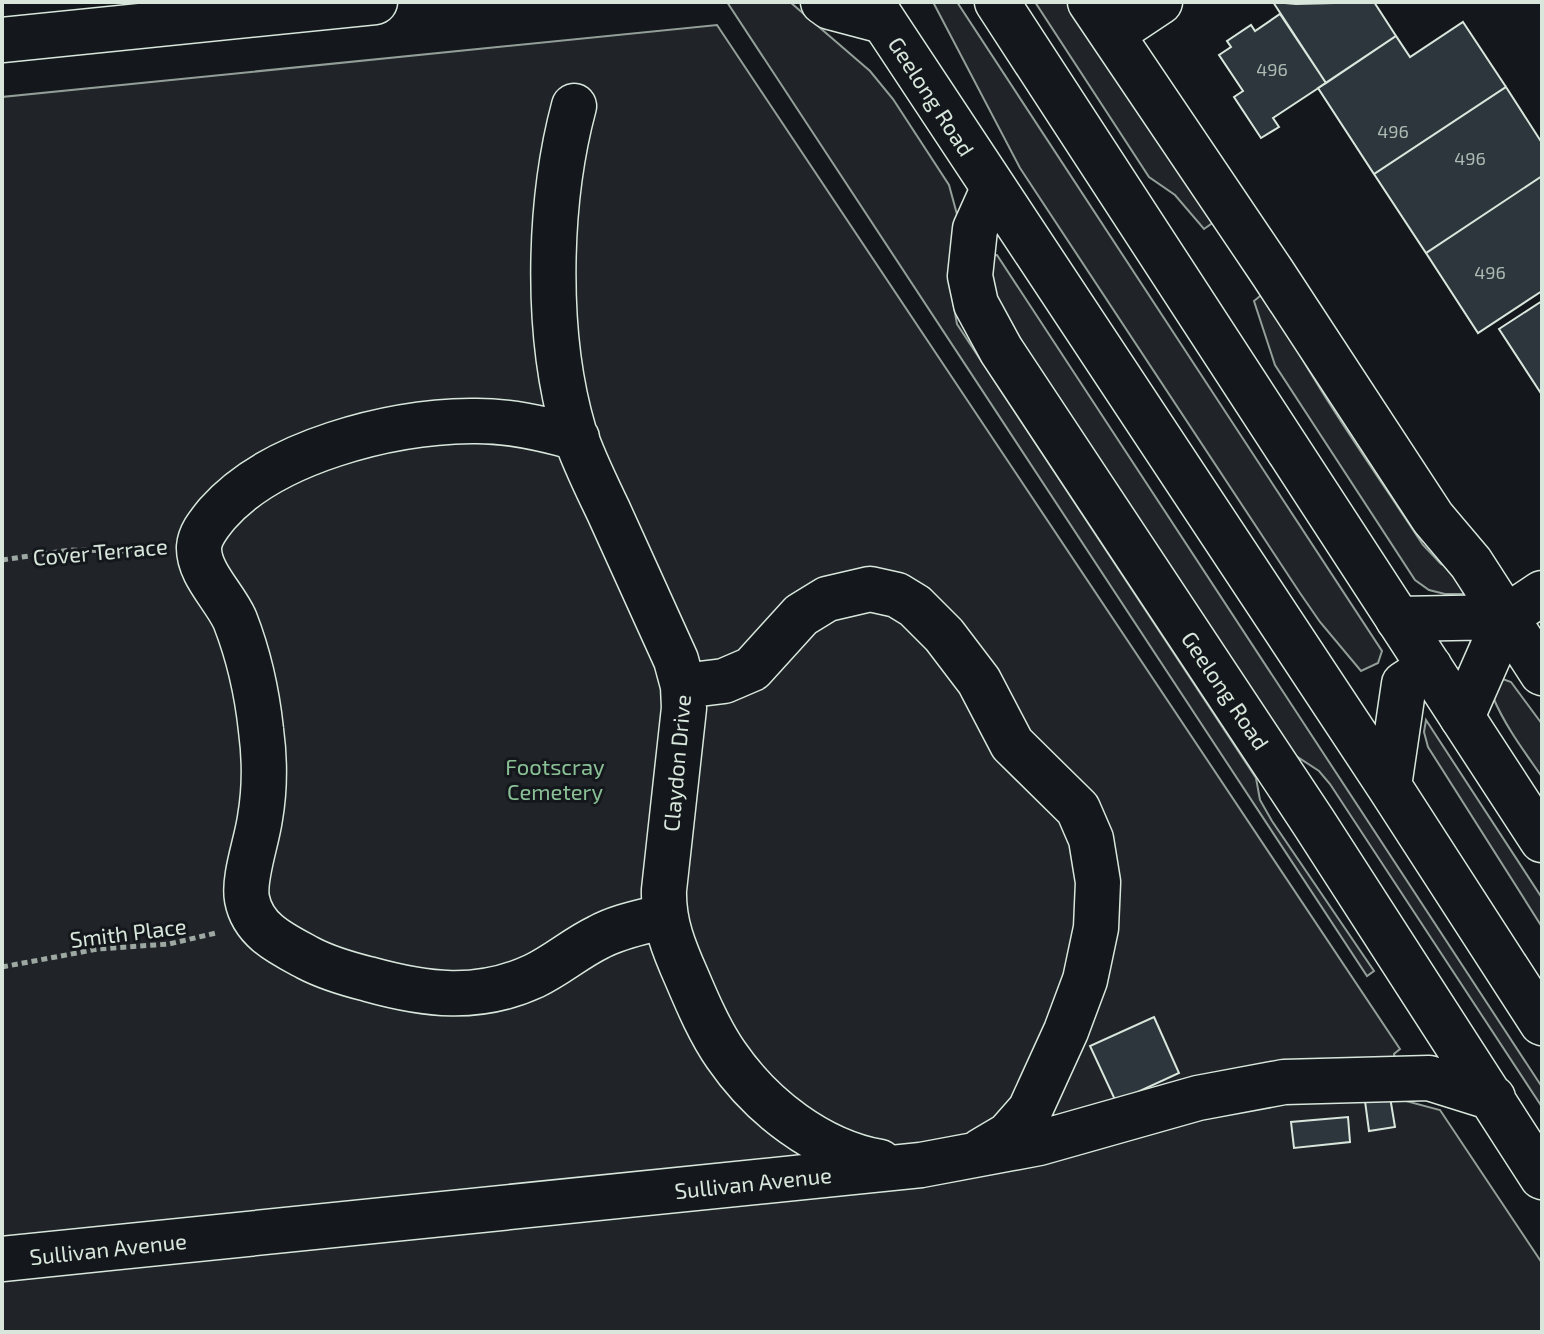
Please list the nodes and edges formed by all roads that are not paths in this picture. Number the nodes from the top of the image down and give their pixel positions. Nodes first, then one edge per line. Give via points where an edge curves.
1 (375, 2) edge
2 (823, 2) edge
3 (997, 2) edge
4 (1160, 2) edge
5 (877, 11) edge
6 (1101, 18) edge
7 (2, 40) edge
8 (574, 106) dead end
9 (993, 189) junction
10 (577, 438) junction
11 (1542, 593) edge
12 (1506, 617) junction
13 (1398, 619) junction
14 (1430, 667) junction
15 (1542, 673) edge
16 (683, 686) junction
17 (1462, 717) junction
18 (1389, 786) junction
19 (1542, 840) edge
20 (665, 916) junction
21 (1542, 1023) edge
22 (1493, 1098) junction
23 (941, 1162) junction
24 (1542, 1177) edge
25 (2, 1259) edge

1 - 7 main road
2 - 5 main road
3 - 13 main road
4 - 6 main road
5 - 9 main road, Geelong Road
6 - 12 main road via 1433,518
8 - 10 main road, Claydon Drive via 560,166 554,257 560,351
9 - 18 main road, Geelong Road
9 - 22 main road, Geelong Road via 975,229 970,276 976,304 994,339
10 - 16 main road, Claydon Drive
10 - 20 main road via 486,421 384,430 298,459 250,483 181,544 203,565 233,616 245,649 264,763 247,894 254,918 277,941 328,967 390,986 460,995 521,982 602,935
11 - 12 main road
12 - 13 main road
12 - 15 main road
12 - 17 main road
13 - 14 main road
14 - 17 main road
14 - 18 main road via 1404,684
16 - 20 main road, Claydon Drive
16 - 23 main road via 713,684 752,669 801,615 827,599 870,589 897,595 944,635 979,681 1012,744 1078,809 1091,839 1098,882 1096,928 1085,980 1054,1060 1024,1120 1002,1140
17 - 19 main road
18 - 21 main road, Geelong Road
20 - 23 main road, Claydon Drive via 706,1020 725,1054 759,1094 838,1150 883,1163
22 - 23 main road, Sullivan Avenue via 1429,1078 1284,1082
22 - 24 main road, Geelong Road
23 - 25 main road, Sullivan Avenue

